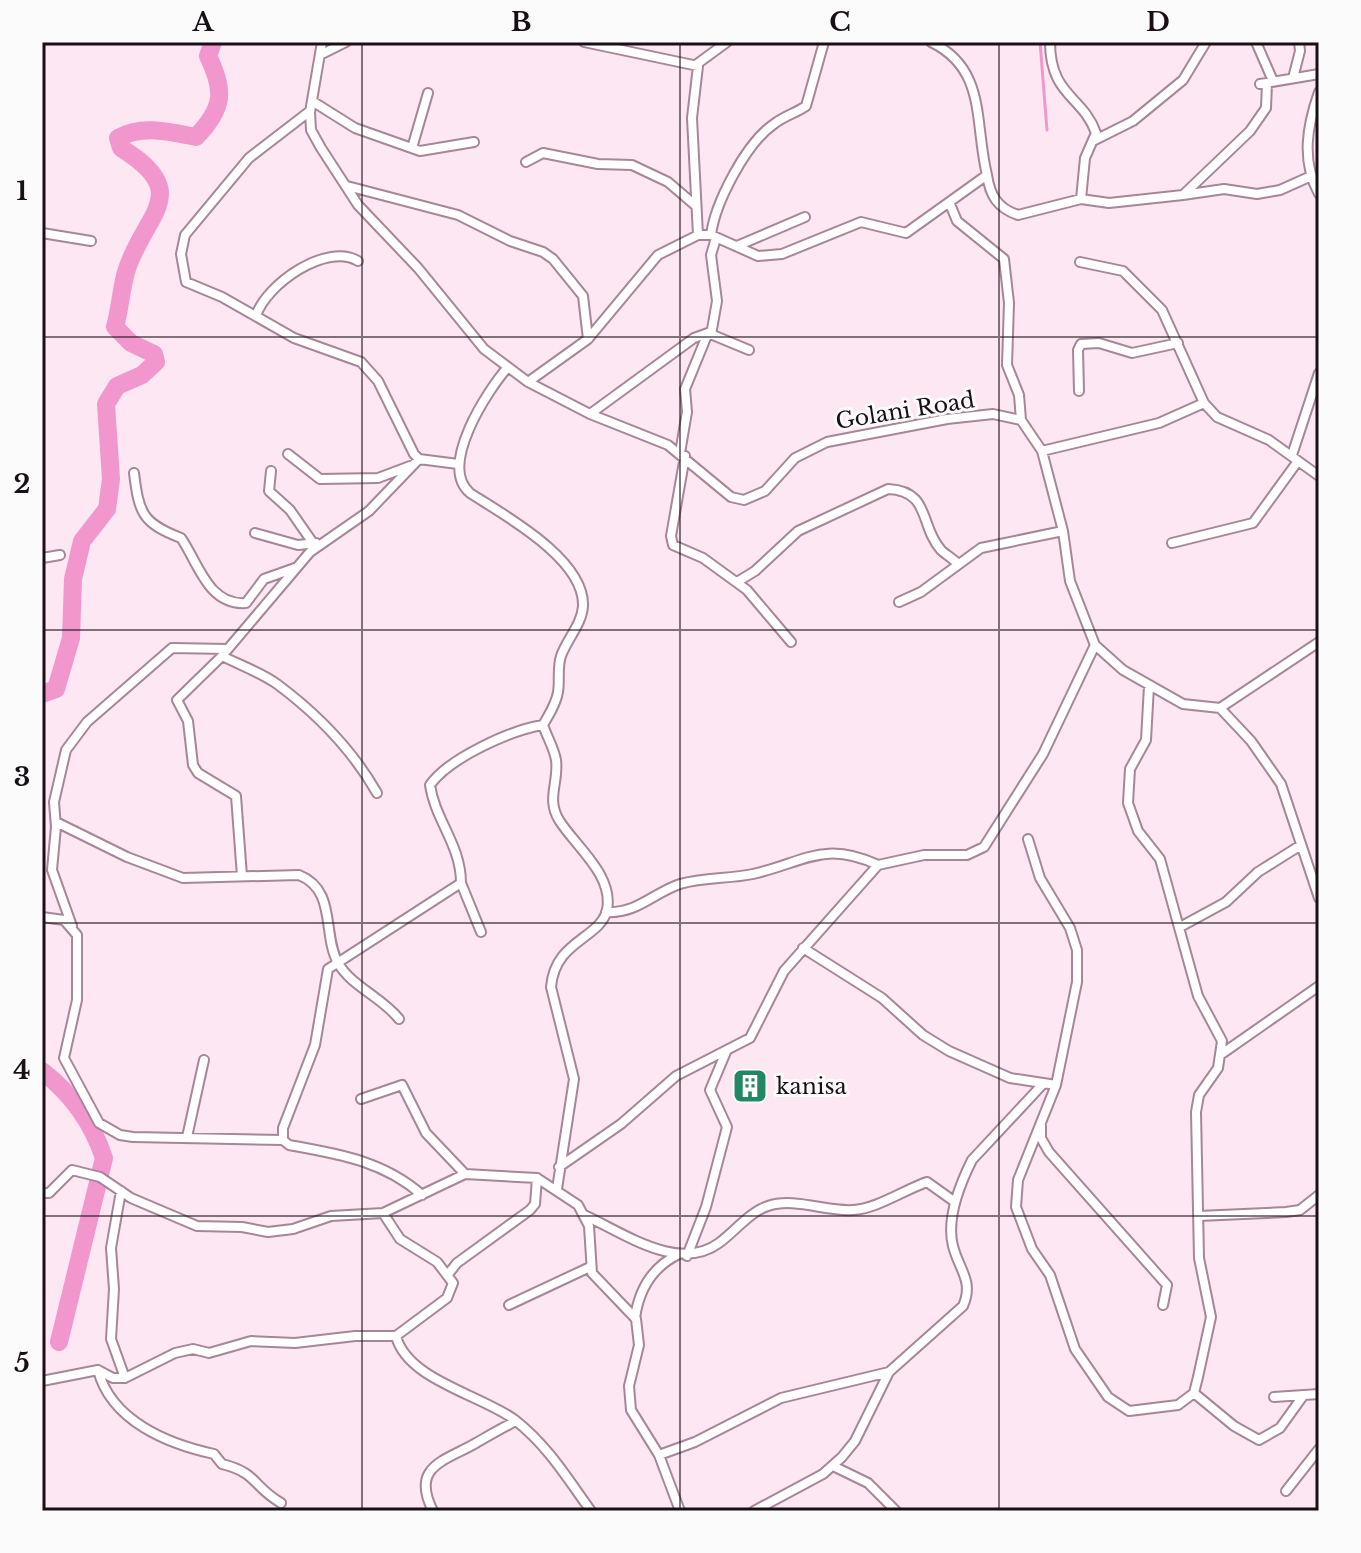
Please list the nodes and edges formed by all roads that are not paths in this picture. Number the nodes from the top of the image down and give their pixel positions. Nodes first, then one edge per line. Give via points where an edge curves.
1 (322, 42) edge
2 (346, 42) edge
3 (584, 42) edge
4 (727, 42) edge
5 (824, 42) edge
6 (931, 42) edge
7 (1050, 42) edge
8 (1206, 42) edge
9 (1256, 42) edge
10 (1299, 42) edge
11 (947, 45) edge
12 (320, 55) junction
13 (697, 64) junction
14 (1319, 74) edge
15 (1293, 78) junction
16 (1267, 83) junction
17 (1319, 92) edge
18 (428, 93) dead end
19 (312, 101) junction
20 (310, 111) junction
21 (1095, 140) junction
22 (474, 142) dead end
23 (412, 148) junction
24 (526, 162) dead end
25 (987, 175) junction
26 (1309, 177) junction
27 (347, 186) junction
28 (1319, 194) edge
29 (1183, 195) junction
30 (1081, 199) junction
31 (950, 204) junction
32 (697, 206) junction
33 (805, 217) dead end
34 (42, 233) edge
35 (698, 235) junction
36 (714, 236) junction
37 (91, 241) dead end
38 (737, 246) junction
39 (358, 261) dead end
40 (1080, 262) dead end
41 (256, 316) junction
42 (710, 334) junction
43 (588, 339) junction
44 (1178, 343) junction
45 (749, 350) dead end
46 (508, 367) junction
47 (1319, 373) edge
48 (528, 382) junction
49 (1079, 391) dead end
50 (1204, 403) junction
51 (590, 414) junction
52 (1021, 420) junction
53 (1042, 451) junction
54 (288, 454) dead end
55 (682, 454) junction
56 (1295, 458) junction
57 (417, 461) junction
58 (458, 464) junction
59 (271, 471) dead end
60 (134, 473) dead end
61 (1319, 476) edge
62 (1063, 531) junction
63 (255, 533) dead end
64 (318, 542) junction
65 (1172, 543) dead end
66 (60, 555) dead end
67 (42, 558) edge
68 (957, 563) junction
69 (295, 567) junction
70 (737, 582) junction
71 (899, 602) dead end
72 (791, 642) dead end
73 (1319, 642) edge
74 (1095, 645) junction
75 (225, 653) junction
76 (1149, 686) junction
77 (1220, 708) junction
78 (543, 725) junction
79 (377, 793) dead end
80 (56, 822) junction
81 (1028, 839) dead end
82 (1301, 845) junction
83 (878, 865) junction
84 (1314, 867) edge
85 (242, 876) junction
86 (461, 883) junction
87 (1319, 898) edge
88 (606, 912) junction
89 (42, 917) edge
90 (72, 926) junction
91 (1180, 927) junction
92 (481, 932) dead end
93 (803, 948) junction
94 (337, 961) junction
95 (1319, 986) edge
96 (399, 1019) dead end
97 (726, 1052) junction
98 (1223, 1053) junction
99 (204, 1060) dead end
100 (1042, 1085) junction
101 (1056, 1085) junction
102 (361, 1099) dead end
103 (1041, 1122) junction
104 (187, 1137) junction
105 (283, 1140) junction
106 (559, 1167) junction
107 (465, 1174) junction
108 (537, 1178) junction
109 (557, 1189) junction
110 (121, 1191) junction
111 (42, 1193) edge
112 (422, 1195) junction
113 (1319, 1195) edge
114 (955, 1202) junction
115 (383, 1213) junction
116 (583, 1215) junction
117 (1198, 1216) junction
118 (683, 1255) junction
119 (590, 1267) junction
120 (449, 1273) junction
121 (509, 1305) dead end
122 (1163, 1305) dead end
123 (635, 1318) junction
124 (396, 1336) junction
125 (98, 1370) junction
126 (889, 1372) junction
127 (125, 1378) junction
128 (42, 1381) edge
129 (1194, 1393) junction
130 (1319, 1394) edge
131 (1303, 1396) junction
132 (1274, 1397) dead end
133 (516, 1421) junction
134 (1319, 1449) edge
135 (659, 1455) junction
136 (833, 1466) junction
137 (1286, 1491) dead end
138 (281, 1503) dead end
139 (433, 1511) edge
140 (591, 1511) edge
141 (680, 1511) edge
142 (754, 1511) edge
143 (896, 1511) edge

1 - 12 street, Golani Road
2 - 12 street
3 - 13 street
4 - 13 street
5 - 36 street via 806,106 771,125 740,164 713,216
6 - 11 street
7 - 21 street via 1060,85 1093,126
8 - 21 street via 1183,80 1133,121
9 - 16 street
10 - 15 street
11 - 25 street via 972,80
12 - 19 street, Golani Road
13 - 32 street via 692,118
14 - 15 street
15 - 16 street
16 - 29 street via 1266,108 1250,131
17 - 26 street via 1308,122
18 - 23 street
19 - 20 street, Golani Road
19 - 23 street via 355,128
20 - 27 street, Golani Road via 311,130
20 - 41 street via 249,158 185,235 181,254 186,282
21 - 30 street via 1085,158
22 - 23 street
24 - 32 street via 543,153 632,165 668,182
25 - 30 street via 998,205 1018,215
25 - 31 street
26 - 28 street
26 - 29 street via 1257,194 1224,189
27 - 43 street via 458,215 543,252 583,296
27 - 46 street, Golani Road via 484,349
29 - 30 street via 1109,203
31 - 38 street via 906,233 861,222 782,254 758,256
31 - 52 street via 957,221 1004,259 1007,365 1019,395
32 - 35 street
33 - 38 street
34 - 37 street
35 - 36 street
35 - 43 street via 658,255
36 - 38 street
36 - 42 street via 717,301
39 - 41 street via 345,258 292,272 265,297
40 - 44 street via 1123,271 1162,310
41 - 57 street via 371,370
42 - 45 street
42 - 51 street via 685,344
42 - 55 street via 685,389
43 - 48 street
44 - 49 street via 1136,353 1081,344
44 - 50 street
46 - 48 street, Golani Road
46 - 58 street via 474,416
47 - 56 street
48 - 51 street, Golani Road
50 - 53 street via 1159,423
50 - 56 street via 1225,423 1269,440
51 - 55 street, Golani Road
52 - 53 street
52 - 55 street, Golani Road via 1008,415 947,419 827,442 795,458 765,491 744,500 731,497
53 - 62 street
54 - 57 street via 320,479 378,478
55 - 70 street via 673,545
56 - 61 street
56 - 65 street via 1253,523
57 - 58 street
57 - 64 street via 369,511
58 - 78 street via 463,487 556,554 581,592 583,606 561,657 555,705
59 - 64 street via 269,491
60 - 69 street via 145,518 181,538 202,578 226,598 246,603 264,579
62 - 68 street via 1000,542
62 - 74 street via 1070,581
63 - 64 street via 298,545
64 - 69 street
66 - 67 street
68 - 70 street via 940,549 913,495 888,489 798,531
68 - 71 street
69 - 75 street
70 - 72 street via 760,601
73 - 77 street
74 - 76 street
74 - 83 street via 1043,754 984,847 967,855 924,855
75 - 79 street via 275,682 321,721
75 - 80 street via 172,648 87,722 63,761 54,802
75 - 85 street via 177,700 188,721 193,765 236,796
76 - 77 street via 1183,704
76 - 91 street via 1149,725 1130,769 1128,803 1138,831 1160,859
77 - 82 street via 1281,784
78 - 86 street via 484,747 450,766 430,785 461,862
78 - 88 street via 556,761 553,809 604,882
80 - 85 street via 183,878
80 - 90 street via 52,870
81 - 101 street via 1040,878 1077,950 1077,982
82 - 84 street
82 - 91 street via 1258,872 1226,902
83 - 88 street via 852,853 816,855 756,874 678,885 630,912
83 - 93 street
84 - 87 street
85 - 94 street via 310,879 324,901
86 - 92 street
86 - 94 street
88 - 106 street via 565,950 552,973 574,1079
89 - 90 street via 54,916
90 - 104 street via 79,978 65,1050 99,1123 133,1137
91 - 98 street via 1198,996 1219,1030
93 - 97 street via 784,971 750,1038
93 - 100 street via 882,998 949,1051 1010,1078
94 - 96 street
94 - 105 street via 328,969 315,1045
95 - 98 street
97 - 106 street via 676,1076 621,1124
97 - 118 street via 710,1090 727,1127 706,1207
98 - 117 street via 1199,1095 1196,1112
99 - 104 street
100 - 101 street
100 - 114 street via 972,1160
101 - 103 street
102 - 107 street via 402,1085 426,1133
103 - 122 street via 1041,1138 1049,1152 1167,1285
103 - 129 street via 1018,1180 1016,1207 1032,1249 1050,1275 1075,1349 1108,1397 1129,1411 1178,1405
104 - 105 street
105 - 112 street via 371,1162
106 - 109 street
107 - 108 street
107 - 112 street
108 - 109 street
108 - 120 street via 530,1210
109 - 116 street
110 - 111 street via 100,1177 72,1170 49,1193
110 - 115 street via 197,1226 268,1232 331,1216
110 - 127 street via 111,1248 111,1339
112 - 115 street
113 - 117 street via 1300,1210
114 - 118 street via 927,1182 852,1210 768,1206 705,1253
114 - 126 street via 953,1247 969,1293 954,1315
115 - 120 street via 400,1239
116 - 118 street via 659,1250
116 - 119 street via 589,1226
117 - 129 street via 1199,1258 1211,1317
118 - 123 street via 646,1282
119 - 121 street
119 - 123 street via 601,1286
120 - 124 street via 453,1283 447,1298
123 - 135 street via 639,1345 628,1400
124 - 127 street via 266,1340 209,1353 193,1349
124 - 133 street via 406,1357 428,1374
125 - 127 street
125 - 128 street
125 - 138 street via 108,1396 146,1428 169,1443 240,1467
126 - 135 street via 781,1398
126 - 136 street via 855,1441
129 - 131 street via 1259,1440 1280,1428
130 - 131 street
131 - 132 street
133 - 139 street via 439,1461 424,1490
133 - 140 street via 558,1460
134 - 137 street
135 - 141 street
136 - 142 street
136 - 143 street via 868,1483

